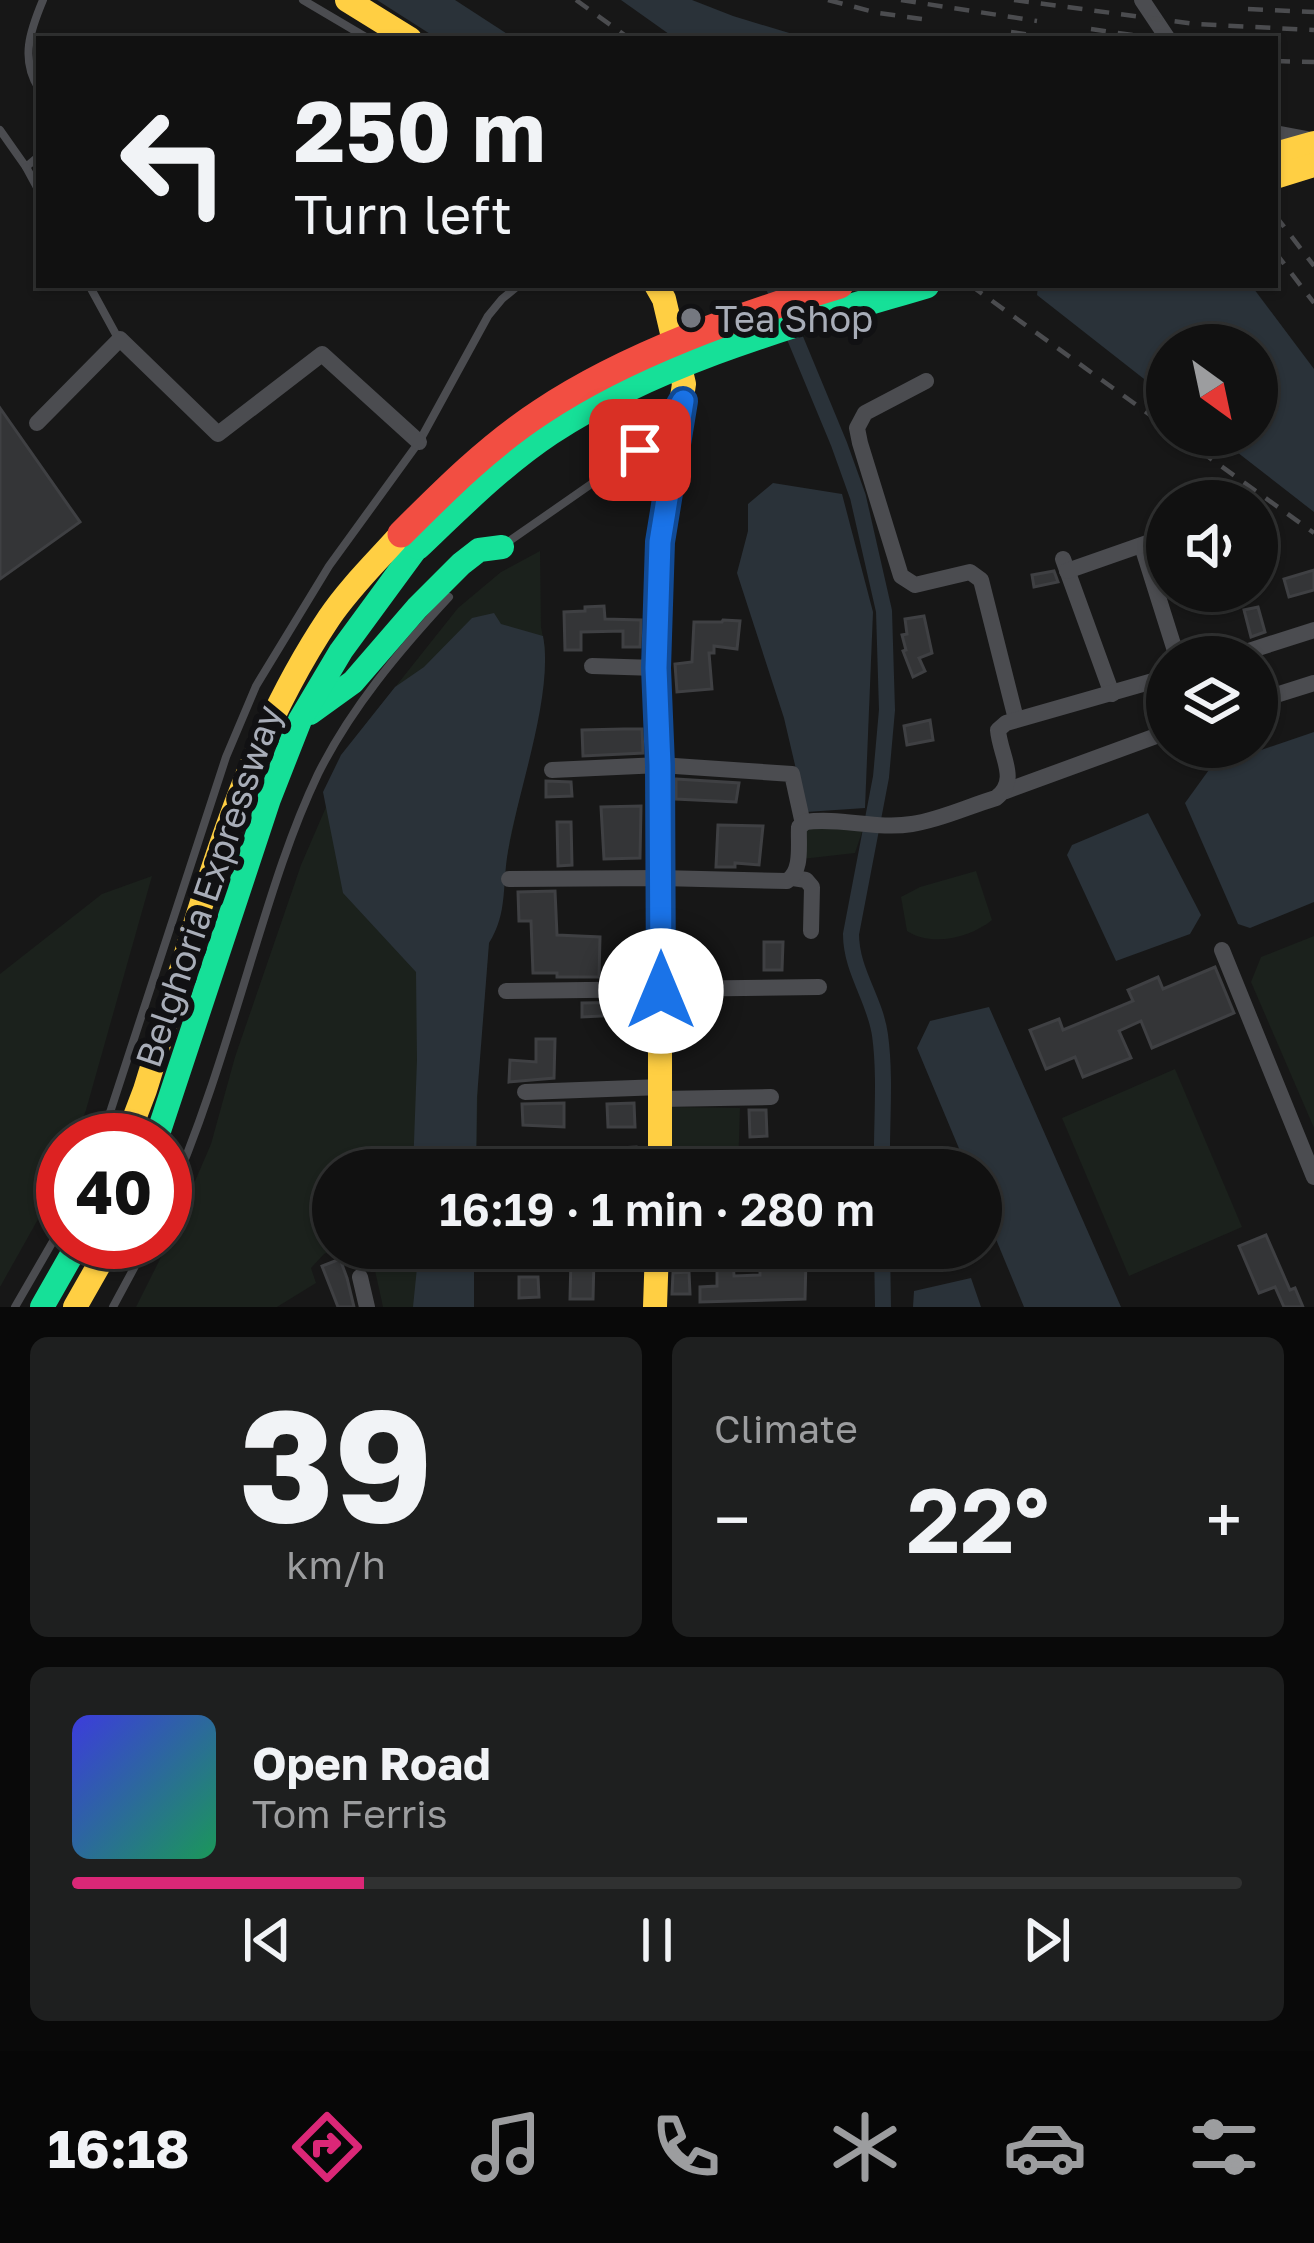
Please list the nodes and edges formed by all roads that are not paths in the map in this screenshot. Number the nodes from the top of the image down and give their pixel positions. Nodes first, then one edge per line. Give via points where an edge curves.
1 (43, 0) edge
2 (303, 0) edge
3 (347, 0) edge
4 (1142, 0) edge
5 (364, 36) edge
6 (405, 36) edge
7 (1166, 36) edge
8 (36, 83) edge
9 (0, 130) edge
10 (1278, 134) edge
11 (1314, 142) edge
12 (1278, 153) edge
13 (36, 159) edge
14 (1314, 166) edge
15 (26, 167) junction
16 (1278, 176) edge
17 (36, 185) edge
18 (91, 288) edge
19 (515, 288) edge
20 (658, 288) edge
21 (831, 288) edge
22 (916, 288) edge
23 (118, 340) junction
24 (926, 381) dead end
25 (683, 401) junction
26 (37, 423) dead end
27 (419, 442) junction
28 (410, 540) junction
29 (1146, 544) edge
30 (1142, 546) junction
31 (496, 552) joint
32 (452, 594) dead end
33 (1314, 630) edge
34 (1170, 636) edge
35 (1278, 642) edge
36 (592, 667) dead end
37 (656, 668) junction
38 (1146, 683) edge
39 (1314, 683) edge
40 (1112, 694) junction
41 (1278, 694) edge
42 (1016, 719) junction
43 (300, 720) junction
44 (1146, 740) edge
45 (660, 765) junction
46 (552, 770) dead end
47 (1006, 791) junction
48 (803, 824) junction
49 (660, 878) junction
50 (793, 878) junction
51 (509, 879) dead end
52 (811, 931) dead end
53 (1222, 950) dead end
54 (181, 974) junction
55 (210, 982) junction
56 (819, 987) dead end
57 (506, 991) dead end
58 (661, 991) junction
59 (525, 1092) dead end
60 (662, 1093) junction
61 (771, 1097) dead end
62 (110, 1113) edge
63 (136, 1113) edge
64 (165, 1113) edge
65 (192, 1135) edge
66 (661, 1149) edge
67 (1314, 1178) edge
68 (37, 1269) edge
69 (64, 1269) edge
70 (97, 1269) edge
71 (133, 1269) edge
72 (656, 1269) edge
73 (360, 1277) dead end
74 (15, 1307) edge
75 (42, 1307) edge
76 (75, 1307) edge
77 (113, 1307) edge
78 (367, 1307) edge
79 (655, 1307) edge

1 - 8 lane via 28,44
2 - 5 lane
3 - 6 main road
4 - 7 street
9 - 15 lane
10 - 11 street
11 - 12 main road
13 - 15 lane
14 - 16 main road
15 - 17 lane
18 - 23 lane
19 - 27 lane via 488,316
20 - 25 main road
21 - 28 main road, Belghoria Expressway, bridge via 658,350 538,414 450,484
22 - 28 main road, Belghoria Expressway, bridge via 651,378 551,432
23 - 26 street
23 - 27 street via 218,434 322,354
24 - 42 street via 865,413 860,443 901,576 915,585 970,572 981,580
25 - 31 lane via 651,441
25 - 37 main road via 660,542
27 - 62 lane via 256,686
28 - 43 main road, Belghoria Expressway
28 - 54 main road, Belghoria Expressway via 330,616 276,711 246,774
29 - 30 street
30 - 34 street
30 - 40 street via 1065,565
31 - 43 main road via 479,550 460,564 352,682
32 - 65 lane via 375,682 320,771 278,870
33 - 35 street
36 - 37 street
37 - 45 main road
38 - 40 street
39 - 41 street
40 - 42 street
42 - 47 street via 999,736
43 - 55 main road, Belghoria Expressway
44 - 47 street
45 - 46 street
45 - 48 street via 792,774
45 - 49 main road
47 - 48 street via 923,821
48 - 50 street
49 - 50 street
49 - 51 street
49 - 58 main road
50 - 52 street via 812,887
53 - 67 street
54 - 55 main road
54 - 63 main road, Belghoria Expressway
55 - 64 main road, Belghoria Expressway
56 - 58 street
57 - 58 street
58 - 60 main road
59 - 60 street
60 - 61 street
60 - 66 main road
68 - 74 lane
69 - 75 main road
70 - 76 main road
71 - 77 lane
72 - 79 main road
73 - 78 street

